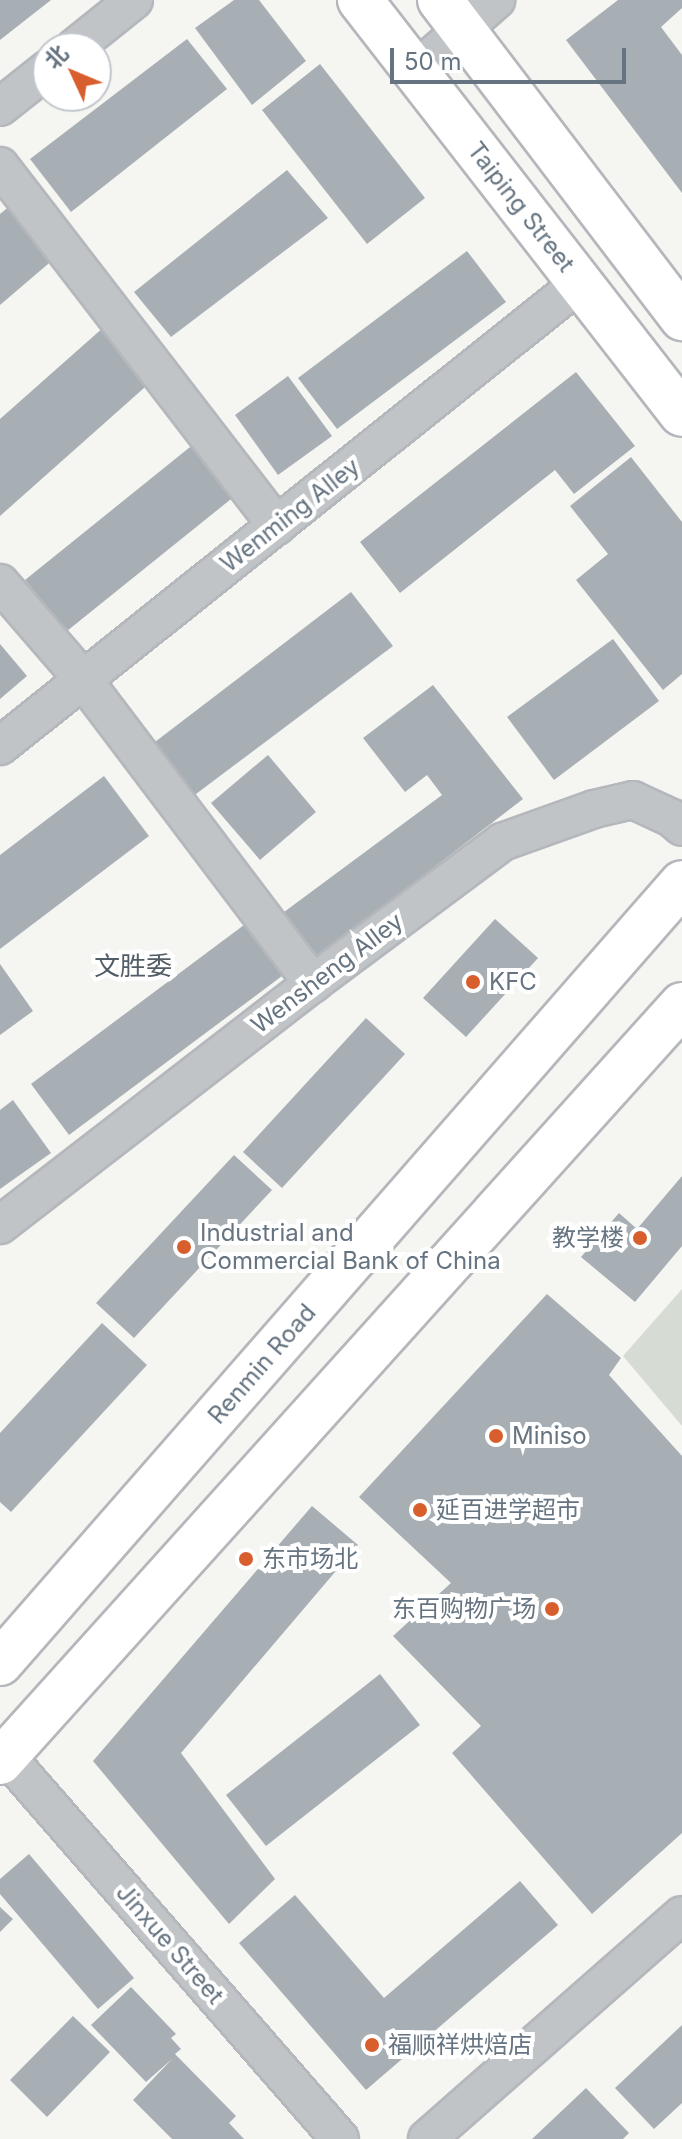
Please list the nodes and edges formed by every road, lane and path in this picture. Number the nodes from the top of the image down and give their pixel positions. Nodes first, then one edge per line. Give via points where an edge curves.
1 (134, 0) edge
2 (360, 0) edge
3 (496, 0) edge
4 (451, 14) edge
5 (94, 32) edge
6 (415, 71) junction
7 (32, 82) edge
8 (0, 107) edge
9 (0, 166) edge
10 (580, 283) junction
11 (682, 318) edge
12 (682, 414) edge
13 (277, 526) junction
14 (0, 583) edge
15 (82, 678) junction
16 (0, 746) edge
17 (682, 827) edge
18 (682, 883) edge
19 (313, 983) junction
20 (682, 1005) edge
21 (0, 1225) edge
22 (0, 1663) edge
23 (2, 1756) edge
24 (682, 1915) edge
25 (340, 2139) edge
26 (427, 2139) edge

1 - 5 street
2 - 6 main road, Taiping Street
3 - 4 street
4 - 6 street
4 - 11 main road
6 - 10 main road, Taiping Street
7 - 8 street
9 - 13 street
10 - 12 main road, Taiping Street
10 - 13 street, Wenming Alley
13 - 15 street, Wenming Alley
14 - 15 street
15 - 16 street, Wenming Alley
15 - 19 street
17 - 19 street, Wensheng Alley via 633,800 502,842
18 - 22 main road, Renmin Road
19 - 21 street, Wensheng Alley
20 - 23 main road
23 - 25 street, Jinxue Street
24 - 26 street

